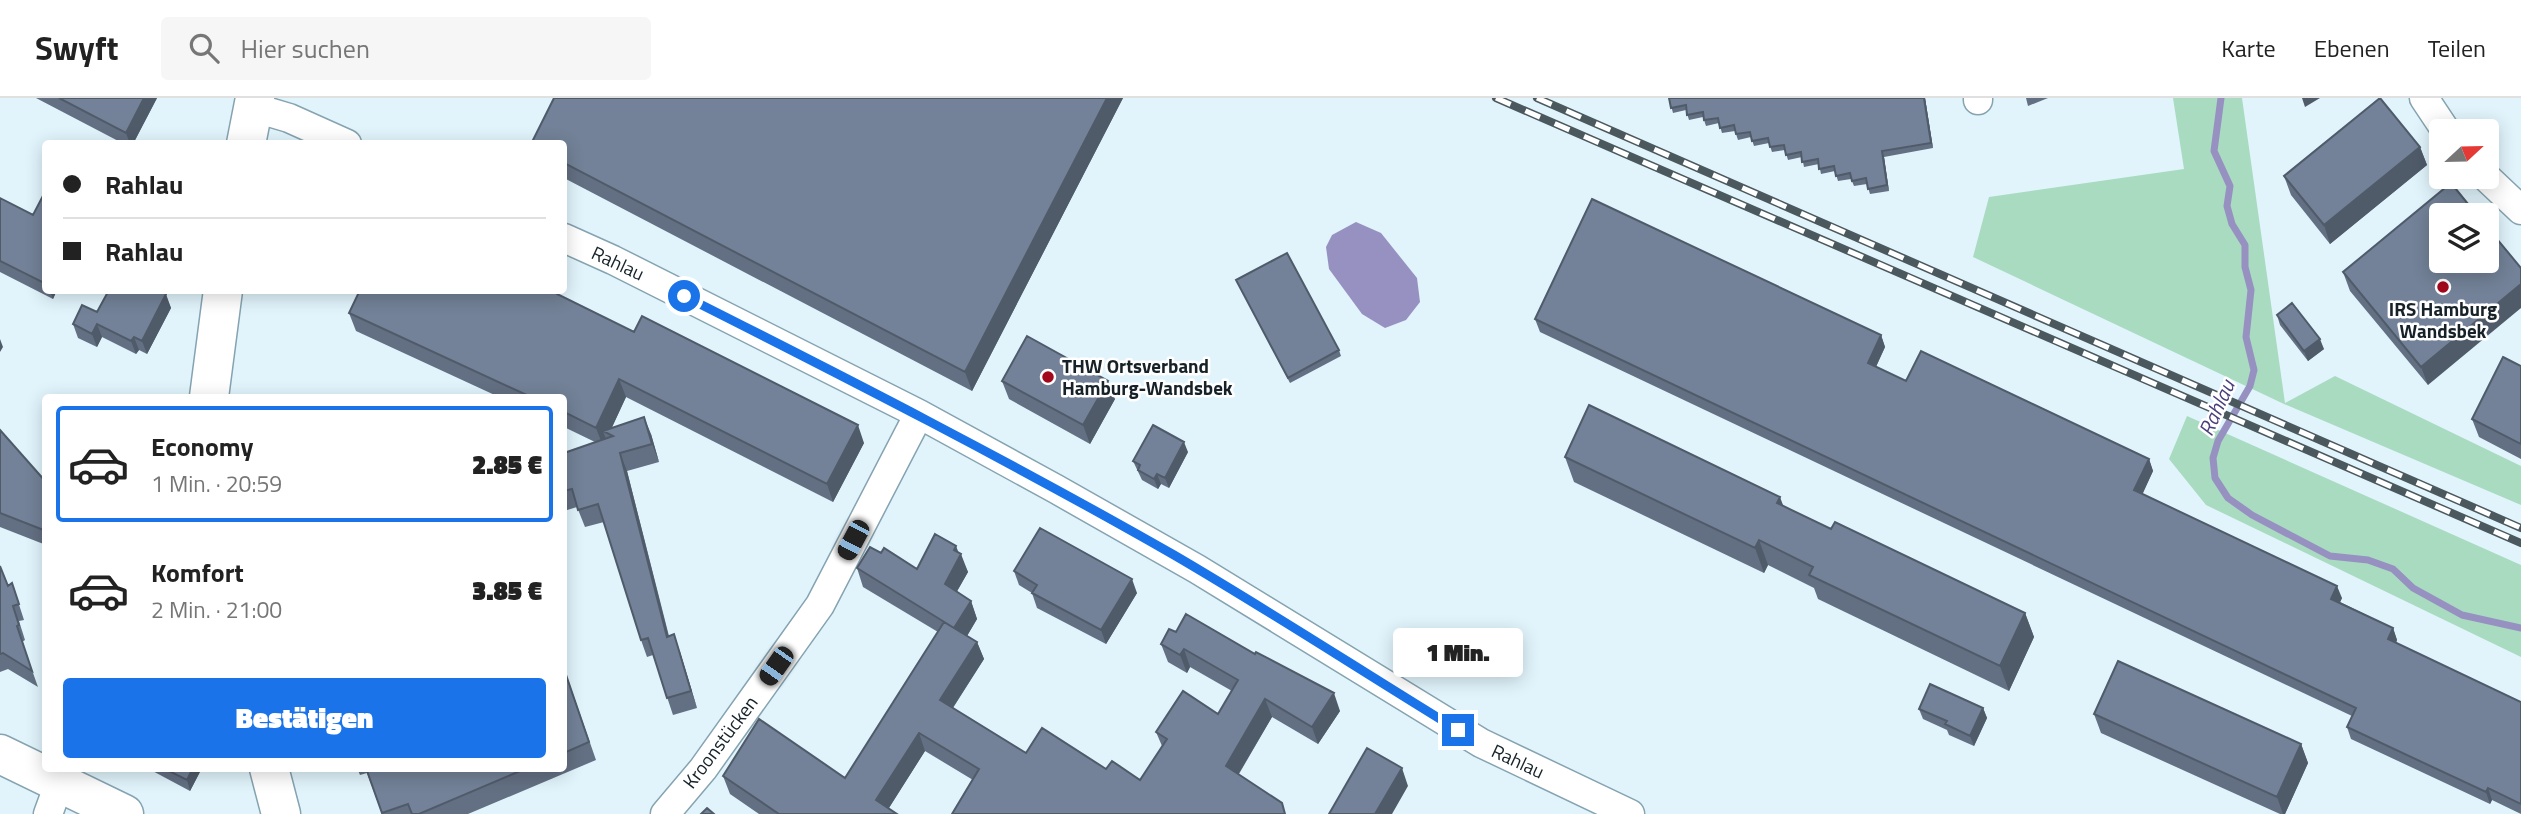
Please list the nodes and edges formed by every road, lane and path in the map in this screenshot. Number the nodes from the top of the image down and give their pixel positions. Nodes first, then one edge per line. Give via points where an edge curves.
1 (2424, 98) edge
2 (251, 116) edge
3 (2438, 119) edge
4 (338, 140) edge
5 (2499, 189) edge
6 (2521, 210) edge
7 (567, 239) edge
8 (222, 294) edge
9 (209, 394) edge
10 (919, 414) junction
11 (0, 754) edge
12 (270, 772) edge
13 (54, 799) edge
14 (124, 814) edge
15 (281, 814) edge
16 (665, 814) edge
17 (1630, 814) edge

1 - 3 street
2 - 4 street via 289,118
5 - 6 street
7 - 10 street, Rahlau
8 - 9 street
10 - 16 street, Kroonstücken via 820,605 703,769
10 - 17 street, Rahlau via 1197,569 1481,743
11 - 13 street
12 - 15 street
13 - 14 street via 86,794

